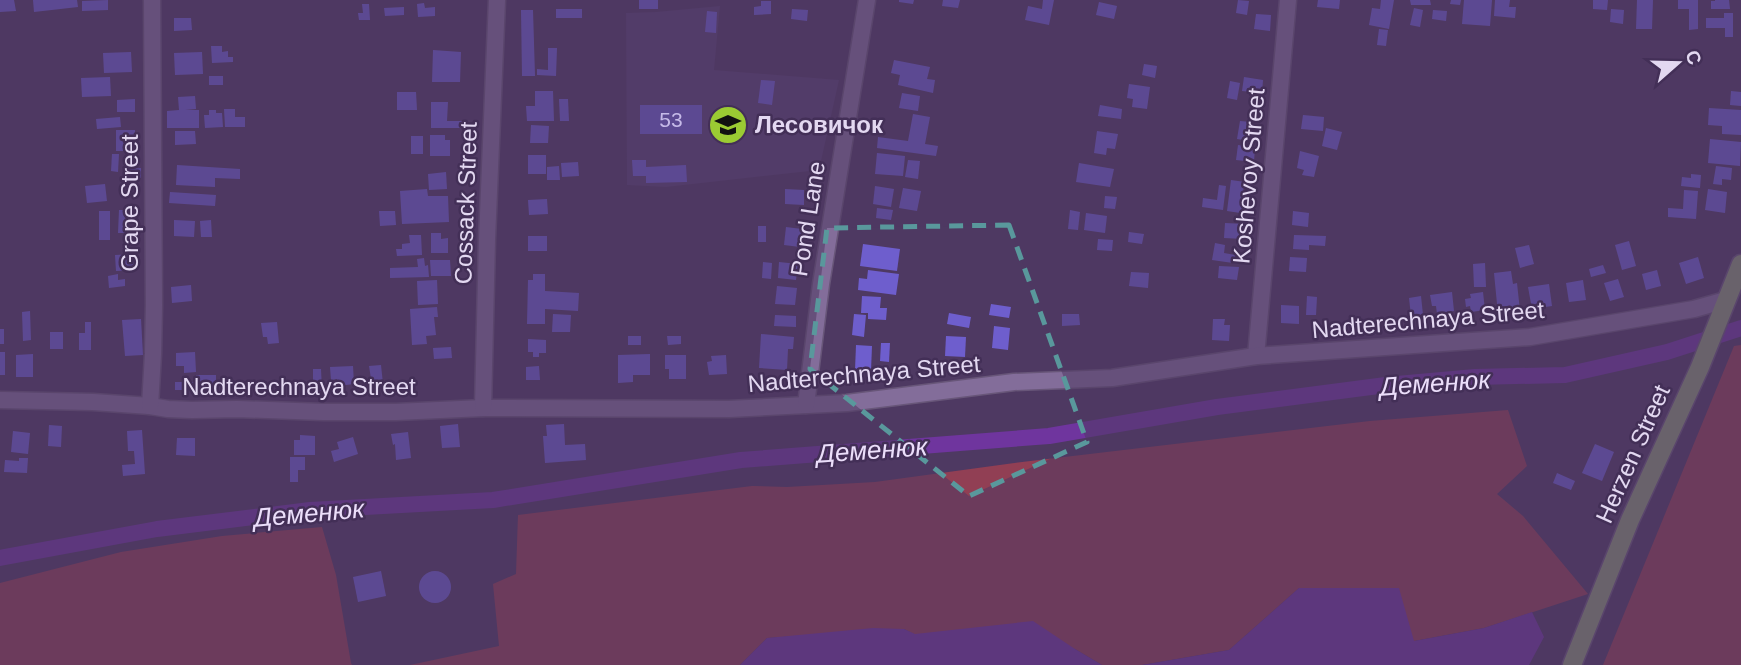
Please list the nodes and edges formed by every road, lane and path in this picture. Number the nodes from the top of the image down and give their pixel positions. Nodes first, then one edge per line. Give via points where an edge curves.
1 (152, 0) edge
2 (497, 0) edge
3 (867, 0) edge
4 (1288, 0) edge
5 (1741, 264) edge
6 (1726, 300) junction
7 (1256, 356) junction
8 (0, 400) edge
9 (150, 405) junction
10 (806, 405) junction
11 (483, 408) junction
12 (1572, 665) edge

1 - 9 street, Grape Street via 154,305
2 - 11 street, Cossack Street
3 - 10 street, Pond Lane
4 - 7 street, Koshevoy Street
5 - 6 main road, Herzen Street
6 - 7 street, Nadterechnaya Street via 1530,337
6 - 12 main road, Herzen Street
7 - 10 street, Nadterechnaya Street via 1112,378 1014,382
8 - 9 street, Nadterechnaya Street
9 - 11 street, Nadterechnaya Street via 323,412
10 - 11 street, Nadterechnaya Street

